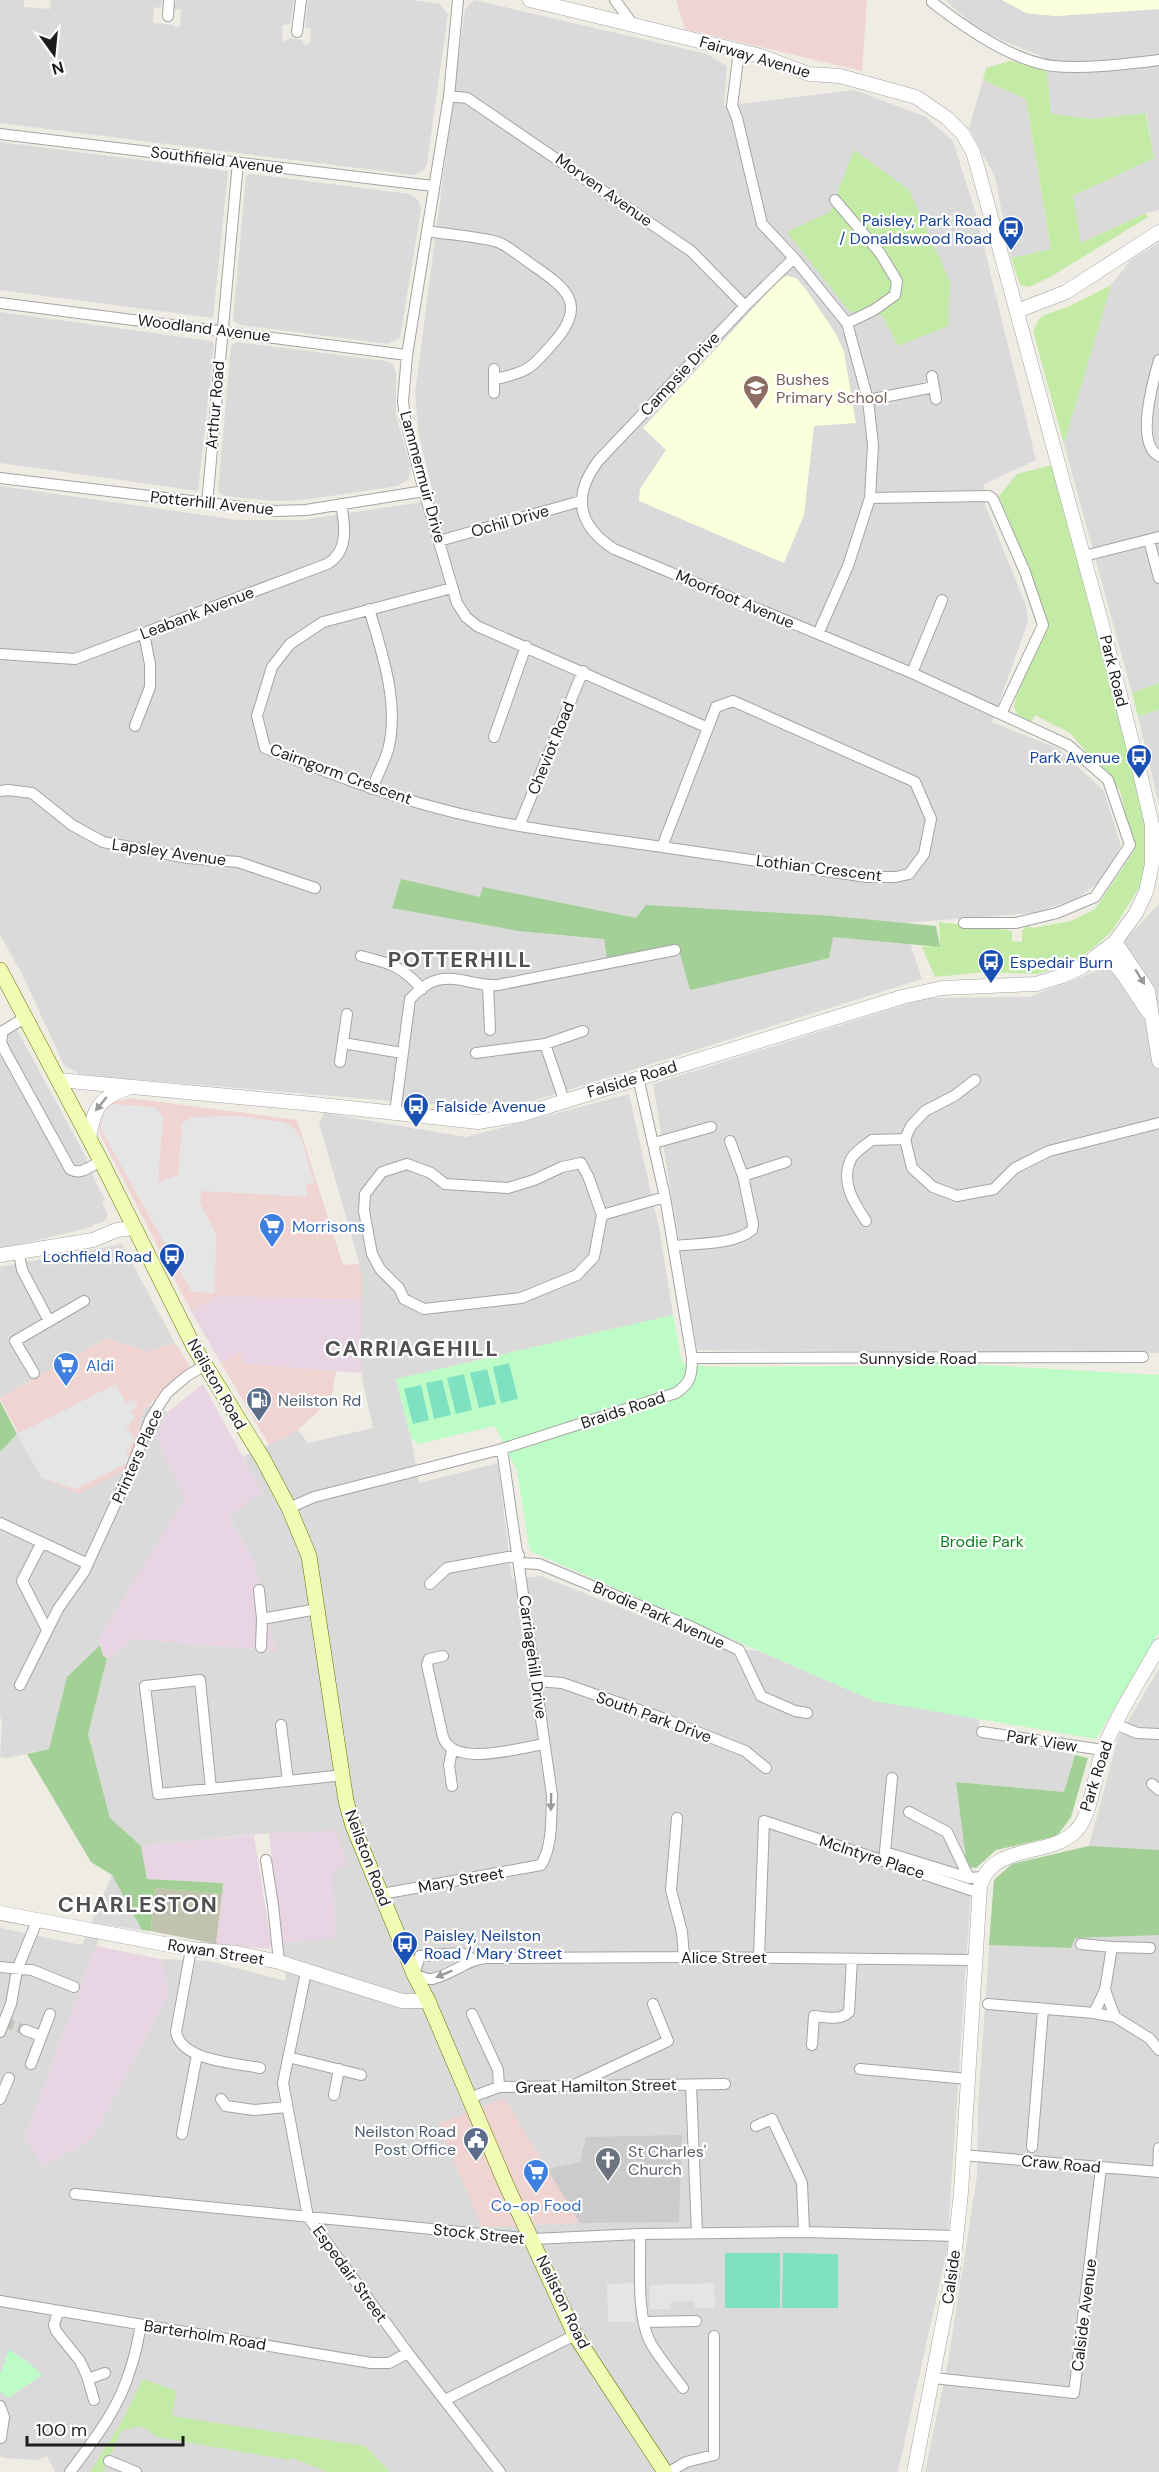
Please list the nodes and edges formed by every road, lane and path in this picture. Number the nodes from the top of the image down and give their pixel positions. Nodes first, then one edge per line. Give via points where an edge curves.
1 (170, 0) edge
2 (301, 0) edge
3 (458, 0) edge
4 (530, 0) edge
5 (615, 0) edge
6 (932, 2) dead end
7 (563, 4) edge
8 (168, 16) dead end
9 (634, 26) junction
10 (297, 32) dead end
11 (739, 51) junction
12 (1159, 60) edge
13 (449, 96) junction
14 (0, 134) edge
15 (238, 162) junction
16 (433, 186) junction
17 (835, 200) dead end
18 (427, 231) junction
19 (1159, 232) edge
20 (794, 258) junction
21 (0, 303) edge
22 (745, 306) junction
23 (1017, 311) junction
24 (847, 323) junction
25 (222, 330) junction
26 (407, 355) junction
27 (1159, 360) edge
28 (494, 393) dead end
29 (936, 399) dead end
30 (868, 400) junction
31 (1159, 456) edge
32 (0, 478) edge
33 (424, 491) junction
34 (870, 498) junction
35 (581, 501) junction
36 (207, 504) junction
37 (341, 504) junction
38 (1154, 539) edge
39 (439, 541) junction
40 (1084, 556) junction
41 (1159, 578) edge
42 (452, 588) junction
43 (942, 600) dead end
44 (369, 609) junction
45 (144, 634) junction
46 (818, 634) junction
47 (526, 646) junction
48 (0, 654) edge
49 (583, 670) junction
50 (912, 673) junction
51 (1001, 714) junction
52 (135, 726) dead end
53 (706, 727) junction
54 (494, 737) dead end
55 (372, 789) junction
56 (0, 791) edge
57 (1153, 803) edge
58 (519, 826) junction
59 (662, 847) junction
60 (1155, 865) edge
61 (315, 888) dead end
62 (964, 923) dead end
63 (1110, 947) junction
64 (675, 950) dead end
65 (361, 956) dead end
66 (0, 970) edge
67 (488, 986) junction
68 (422, 989) junction
69 (347, 1014) dead end
70 (26, 1017) junction
71 (490, 1030) dead end
72 (583, 1031) dead end
73 (344, 1043) junction
74 (545, 1044) junction
75 (402, 1053) junction
76 (476, 1053) dead end
77 (1159, 1061) edge
78 (340, 1062) dead end
79 (638, 1077) junction
80 (59, 1080) junction
81 (975, 1080) dead end
82 (133, 1087) junction
83 (564, 1100) junction
84 (395, 1113) junction
85 (1159, 1123) edge
86 (711, 1127) dead end
87 (89, 1138) junction
88 (905, 1139) junction
89 (730, 1141) dead end
90 (654, 1143) junction
91 (101, 1161) junction
92 (786, 1162) dead end
93 (743, 1176) junction
94 (666, 1197) junction
95 (602, 1215) junction
96 (867, 1221) dead end
97 (134, 1228) junction
98 (675, 1246) junction
99 (19, 1252) junction
100 (0, 1255) edge
101 (84, 1301) dead end
102 (49, 1321) junction
103 (1143, 1357) dead end
104 (692, 1358) junction
105 (205, 1365) junction
106 (34, 1373) dead end
107 (502, 1449) junction
108 (290, 1508) junction
109 (0, 1523) edge
110 (41, 1544) junction
111 (519, 1559) junction
112 (88, 1564) junction
113 (430, 1584) dead end
114 (259, 1590) dead end
115 (317, 1609) junction
116 (262, 1619) junction
117 (47, 1630) junction
118 (1159, 1646) edge
119 (261, 1647) dead end
120 (443, 1656) dead end
121 (536, 1681) junction
122 (20, 1685) dead end
123 (807, 1713) dead end
124 (1115, 1724) junction
125 (281, 1725) dead end
126 (982, 1732) dead end
127 (1159, 1734) edge
128 (544, 1744) junction
129 (1102, 1750) junction
130 (452, 1751) junction
131 (766, 1768) dead end
132 (343, 1775) junction
133 (892, 1779) dead end
134 (288, 1781) junction
135 (452, 1786) dead end
136 (211, 1789) junction
137 (909, 1812) dead end
138 (677, 1818) dead end
139 (266, 1860) dead end
140 (540, 1865) joint
141 (976, 1877) junction
142 (980, 1893) junction
143 (382, 1894) junction
144 (0, 1913) edge
145 (37, 1921) junction
146 (1082, 1944) dead end
147 (1112, 1947) junction
148 (1150, 1948) dead end
149 (191, 1949) junction
150 (684, 1957) junction
151 (759, 1957) junction
152 (473, 1959) junction
153 (852, 1959) junction
154 (975, 1960) junction
155 (279, 1962) junction
156 (0, 1967) edge
157 (17, 1970) junction
158 (306, 1972) junction
159 (414, 1974) junction
160 (74, 1987) dead end
161 (1105, 1990) junction
162 (428, 2001) junction
163 (653, 2004) dead end
164 (988, 2004) dead end
165 (1043, 2009) junction
166 (1094, 2013) junction
167 (50, 2014) dead end
168 (472, 2014) dead end
169 (1115, 2017) junction
170 (25, 2030) tunnel mouth
171 (0, 2032) edge
172 (41, 2036) junction
173 (812, 2045) dead end
174 (1159, 2050) edge
175 (197, 2055) junction
176 (288, 2057) junction
177 (31, 2064) dead end
178 (260, 2068) dead end
179 (339, 2069) junction
180 (860, 2069) dead end
181 (361, 2074) dead end
182 (9, 2078) dead end
183 (968, 2079) junction
184 (725, 2084) dead end
185 (691, 2085) junction
186 (499, 2087) junction
187 (571, 2087) junction
188 (334, 2095) dead end
189 (0, 2097) edge
190 (469, 2098) junction
191 (221, 2099) dead end
192 (287, 2107) junction
193 (756, 2126) dead end
194 (182, 2134) dead end
195 (1032, 2147) dead end
196 (1159, 2148) edge
197 (962, 2155) junction
198 (1101, 2168) junction
199 (1159, 2172) edge
200 (75, 2194) dead end
201 (308, 2217) junction
202 (804, 2232) junction
203 (697, 2233) junction
204 (640, 2234) junction
205 (956, 2236) junction
206 (533, 2239) junction
207 (0, 2301) edge
208 (58, 2310) junction
209 (696, 2321) dead end
210 (644, 2322) junction
211 (141, 2325) junction
212 (575, 2335) junction
213 (714, 2336) dead end
214 (408, 2353) junction
215 (105, 2373) dead end
216 (88, 2379) junction
217 (933, 2379) junction
218 (683, 2388) dead end
219 (94, 2400) dead end
220 (445, 2400) junction
221 (0, 2406) edge
222 (1, 2438) edge
223 (109, 2461) dead end
224 (70, 2472) edge
225 (136, 2472) edge
226 (500, 2472) edge
227 (667, 2472) edge
228 (915, 2472) edge

1 - 8 street
2 - 10 street
3 - 13 street, Lammermuir Drive
4 - 7 street, Fairway Avenue
5 - 9 street
6 - 12 street via 1013,54 1052,66
7 - 9 street, Fairway Avenue
9 - 11 street, Fairway Avenue
11 - 20 street via 732,106 747,168 762,224
11 - 23 street, Fairway Avenue via 809,74 840,76 916,97 947,118 973,152
13 - 16 street, Lammermuir Drive
13 - 22 street, Morven Avenue via 467,98 691,251
14 - 15 street, Southfield Avenue
15 - 16 street, Southfield Avenue
15 - 25 street, Arthur Road
16 - 18 street, Lammermuir Drive
17 - 24 street via 880,253 897,281 895,295
18 - 26 street, Lammermuir Drive
18 - 28 street via 498,242 555,281 567,294 571,306 568,326 531,369 521,374 495,374
19 - 23 street via 1066,292
20 - 22 street, Campsie Drive
20 - 24 street
21 - 25 street, Woodland Avenue
22 - 35 street, Campsie Drive via 599,460 584,484
23 - 40 street, Park Road
24 - 30 street
25 - 26 street, Woodland Avenue
25 - 36 street, Arthur Road
26 - 33 street, Lammermuir Drive via 405,418
27 - 31 street via 1147,414 1150,447
29 - 30 street via 933,381
30 - 34 street via 873,445
32 - 36 street, Potterhill Avenue
33 - 37 street, Potterhill Avenue
33 - 39 street, Lammermuir Drive
34 - 46 street via 848,566
34 - 51 street via 989,496 993,500 1043,625
35 - 39 street, Ochil Drive
35 - 46 street, Moorfoot Avenue via 593,532 614,549
36 - 37 street, Potterhill Avenue via 275,511
37 - 45 street, Leabank Avenue via 344,540 334,561
38 - 40 street
38 - 41 street
39 - 42 street, Lammermuir Drive
40 - 57 street, Park Road
42 - 44 street, Cairngorm Crescent
42 - 47 street, Lammermuir Drive via 461,610 472,622
43 - 50 street
44 - 55 street via 382,653 392,712 388,749
44 - 55 street, Cairngorm Crescent via 323,622 290,644 272,667 258,716 265,748
45 - 48 street, Leabank Avenue via 75,659
45 - 52 street via 150,687
46 - 50 street, Moorfoot Avenue
47 - 49 street, Lammermuir Drive
47 - 54 street
49 - 53 street, Lammermuir Drive
49 - 58 street, Cheviot Road
50 - 51 street, Moorfoot Avenue
51 - 62 street, Moorfoot Avenue via 1068,745 1108,780 1130,845 1095,897 1057,913 1016,922
53 - 59 street, Lothian Crescent
53 - 59 street, Lothian Crescent via 716,707 733,701 915,782 931,819 924,854 909,874 877,877
55 - 58 street, Cairngorm Crescent
56 - 61 street, Lapsley Avenue via 32,793 72,825 103,842 188,858 238,862
57 - 60 street, Park Road
58 - 59 street, Cairngorm Crescent
60 - 63 street, Park Road via 1136,913
63 - 77 street via 1148,991
63 - 79 street, Falside Road via 1082,967 1036,984 942,988 913,994
64 - 67 street
65 - 68 street via 406,971
66 - 70 main road, Neilston Road
67 - 68 street via 446,978
67 - 71 street
68 - 75 street via 410,999
69 - 73 street
70 - 80 main road, Neilston Road
70 - 91 street via 3,1031 1,1042 5,1051 70,1169 80,1172
72 - 74 street
73 - 75 street
73 - 78 street
74 - 76 street
74 - 83 street
75 - 84 street
79 - 83 street, Falside Road
79 - 90 street, Braids Road
80 - 82 street, Falside Road
80 - 87 main road, Neilston Road
81 - 88 street via 925,1111
82 - 84 street, Falside Road
82 -> 87 street, Falside Road via 101,1102
83 - 84 street, Falside Road via 478,1122
85 - 88 street via 1049,1151 1015,1168 994,1188 957,1196 933,1187 912,1168
86 - 90 street
87 - 91 main road, Neilston Road
88 - 96 street via 872,1140 851,1158 846,1180 852,1200
89 - 93 street
90 - 94 street, Braids Road
91 - 97 main road, Neilston Road
92 - 93 street
93 - 98 street via 752,1230 726,1240
94 - 95 street
94 - 98 street, Braids Road
95 - 95 street via 594,1257 577,1275 521,1298 424,1309 404,1299 380,1269 372,1254 364,1211 365,1194 382,1172 408,1164 431,1173 445,1184 508,1188 581,1163
97 - 99 street via 93,1240
97 - 105 main road, Neilston Road
98 - 104 street, Braids Road
99 - 100 street
99 - 102 street via 22,1270
101 - 102 street
102 - 106 street via 15,1341
103 - 104 street, Sunnyside Road
104 - 107 street, Braids Road via 692,1377 676,1393
105 - 108 main road, Neilston Road
105 - 112 street, Printers Place via 160,1402
107 - 108 street, Braids Road via 314,1497
107 - 111 street, Carriagehill Drive
108 - 115 main road, Neilston Road via 309,1556
109 - 110 street
110 - 112 street
110 - 117 street via 22,1581
111 - 113 street, Brodie Park Avenue via 447,1568
111 - 121 street, Carriagehill Drive
111 - 123 street, Brodie Park Avenue via 687,1625 739,1650 761,1696
112 - 117 street, Printers Place
114 - 116 street
115 - 116 street
115 - 132 main road, Neilston Road
116 - 119 street
117 - 122 street, Printers Place
118 - 124 street, Park Road
120 - 130 street via 429,1659 427,1665 443,1737
121 - 128 street, Carriagehill Drive
121 - 131 street, South Park Drive via 562,1683 662,1718 745,1751
124 - 127 street via 1137,1733
124 - 129 street, Park Road
125 - 134 street
126 - 129 street, Park View
128 - 130 street via 470,1755
128 -> 140 street, Carriagehill Drive via 552,1795 550,1828
129 - 141 street, Park Road via 1085,1813 1076,1830 1060,1842 1005,1857
130 - 135 street
132 - 134 street
132 - 143 main road, Neilston Road via 353,1826
133 - 141 street via 885,1852
134 - 136 street
136 - 136 street via 158,1794 145,1686 200,1680
137 - 141 street via 948,1832
138 - 150 street via 671,1890
139 - 155 street
140 - 143 street, Mary Street
141 - 142 street
142 - 151 street, McIntyre Place via 764,1821
142 - 154 street, Calside
143 - 159 main road, Neilston Road
144 - 145 street, Rowan Street
145 - 149 street, Rowan Street
145 - 157 street
146 - 147 street
147 - 148 street
147 - 161 street
149 - 155 street, Rowan Street
149 - 175 street via 177,2032 182,2046
150 - 151 street, Alice Street
150 - 152 street, Alice Street
151 - 153 street, Alice Street
152 -> 159 street, Alice Street via 430,1979
152 - 159 street, Alice Street via 461,1953 420,1956
153 - 154 street, Alice Street
153 - 173 street via 849,2012 839,2017 814,2016
154 - 183 street, Calside
155 - 158 street, Rowan Street
156 - 157 street
157 - 160 street via 32,1970
157 - 171 street via 11,2004
158 - 162 street, Rowan Street via 402,2001
158 - 176 street, Espedair Street
159 - 162 main road, Neilston Road
161 - 166 street
161 - 169 street
162 - 190 main road, Neilston Road
163 - 187 street via 668,2041
164 - 165 street
165 - 166 street
165 - 195 street
166 - 169 street
167 - 172 street
168 - 186 street via 498,2070
169 - 174 street via 1149,2038
170 - 172 street
172 - 177 street
175 - 178 street
175 - 194 street
176 - 179 street
176 - 192 street, Espedair Street via 283,2083
179 - 181 street
179 - 188 street
180 - 183 street
182 - 189 street
183 - 197 street, Calside
184 - 185 street, Great Hamilton Street
185 - 187 street, Great Hamilton Street
185 - 203 street
186 - 187 street, Great Hamilton Street
186 - 190 street, Great Hamilton Street
190 - 206 main road, Neilston Road
191 - 192 street via 226,2106 254,2110
192 - 201 street, Espedair Street
193 - 202 street via 772,2119 797,2169 802,2183
196 - 199 street
197 - 198 street, Craw Road
197 - 205 street, Calside
198 - 199 street, Craw Road
198 - 217 street, Calside Avenue via 1074,2393
200 - 201 street, Stock Street
201 - 206 street, Stock Street
201 - 214 street, Espedair Street
202 - 203 street, Stock Street
202 - 205 street, Stock Street
203 - 204 street, Stock Street
204 - 206 street, Stock Street
204 - 210 street
205 - 217 street, Calside
206 - 212 main road, Neilston Road
207 - 208 street, Barterholm Road
208 - 211 street, Barterholm Road
208 - 216 street via 56,2331 80,2361
209 - 210 street
210 - 218 street via 653,2347
211 - 214 street, Barterholm Road via 371,2363 389,2362
211 - 224 street via 119,2398 103,2429
212 - 220 street
212 - 227 main road, Neilston Road
213 - 227 street via 714,2455
214 - 220 street, Espedair Street
215 - 216 street
216 - 219 street
217 - 228 street, Calside
220 - 226 street, Espedair Street
221 - 222 street via 4,2417
223 - 225 street

